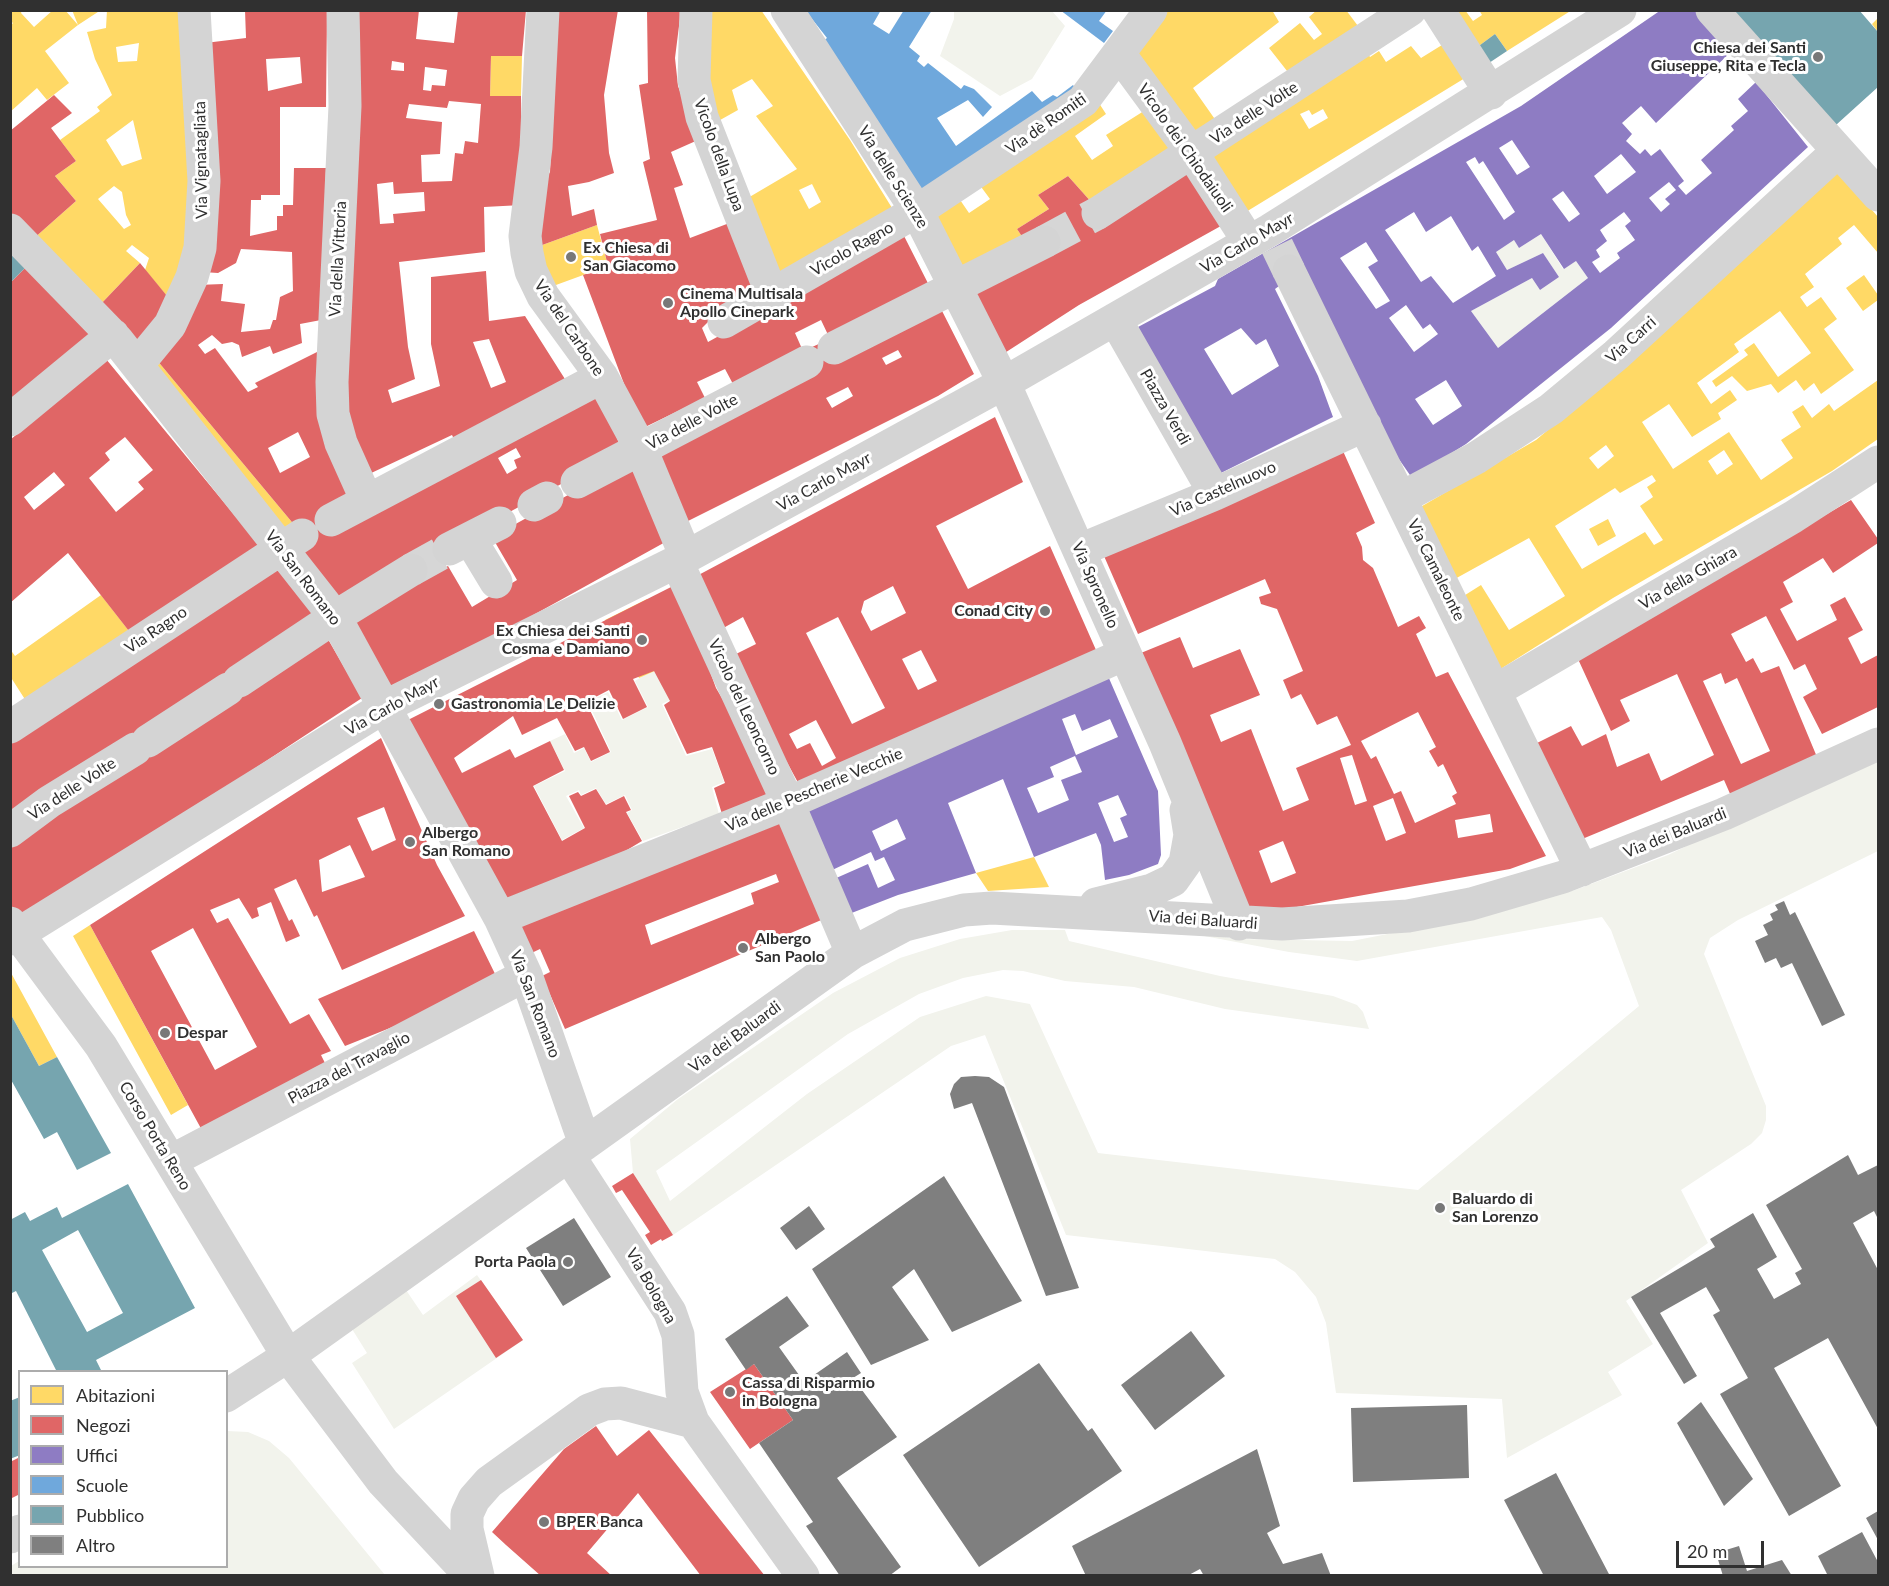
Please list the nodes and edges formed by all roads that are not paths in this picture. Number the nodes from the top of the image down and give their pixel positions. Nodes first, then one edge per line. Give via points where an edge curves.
1 (194, 10) edge
2 (343, 10) edge
3 (543, 10) edge
4 (696, 10) edge
5 (787, 10) edge
6 (1151, 10) edge
7 (1410, 10) edge
8 (1438, 10) edge
9 (1620, 10) edge
10 (1712, 10) edge
11 (1120, 55) junction
12 (1491, 93) junction
13 (1838, 151) junction
14 (1192, 153) junction
15 (1878, 195) edge
16 (917, 212) junction
17 (1098, 213) tunnel mouth
18 (10, 230) edge
19 (1044, 242) tunnel mouth
20 (1271, 247) junction
21 (953, 287) junction
22 (772, 295) junction
23 (1115, 319) junction
24 (724, 322) dead end
25 (113, 335) junction
26 (145, 353) junction
27 (602, 377) junction
28 (1004, 383) junction
29 (10, 420) edge
30 (1365, 425) junction
31 (640, 449) junction
32 (1878, 462) edge
33 (578, 482) dead end
34 (1215, 494) junction
35 (1401, 498) junction
36 (367, 501) junction
37 (331, 520) dead end
38 (500, 523) dead end
39 (291, 542) junction
40 (1080, 550) junction
41 (682, 559) junction
42 (411, 570) tunnel mouth
43 (496, 582) dead end
44 (335, 617) junction
45 (1125, 654) junction
46 (1495, 690) junction
47 (384, 708) junction
48 (10, 727) edge
49 (1878, 744) edge
50 (1184, 787) junction
51 (788, 803) junction
52 (10, 831) edge
53 (1582, 870) junction
54 (1067, 911) junction
55 (500, 918) junction
56 (1239, 924) junction
57 (13, 932) edge
58 (852, 953) junction
59 (526, 975) junction
60 (577, 1150) junction
61 (171, 1161) junction
62 (288, 1356) junction
63 (228, 1395) edge
64 (693, 1422) junction
65 (471, 1575) edge
66 (478, 1575) edge
67 (804, 1575) edge

1 - 26 street, Via Vignatagliata via 203,220 192,277 170,325
2 - 36 street, Via della Vittoria via 345,106 333,414 341,443
3 - 27 street, Via del Carbone via 526,253 543,296
4 - 22 street, Vicolo della Lupa via 694,80 702,117
5 - 16 street, Via delle Scienze
6 - 11 street, Via dè Romiti
7 - 14 street, Via delle Volte
8 - 12 street
9 - 12 street, Via Carlo Mayr
10 - 13 street
11 - 14 street, Vicolo dei Chiodaiuoli
11 - 16 street, Via dè Romiti via 1083,101
12 - 20 street, Via Carlo Mayr
13 - 15 street
13 - 35 street, Via Carri via 1616,355 1551,409 1476,458
14 - 17 street, Via delle Volte
14 - 20 street, Vicolo dei Chiodaiuoli
16 - 21 street, Via delle Scienze
16 - 22 street, Vicolo Ragno
18 - 25 street, Via San Romano
19 - 21 street, Via delle Volte
20 - 23 street, Via Carlo Mayr
20 - 30 street, Via Camaleonte
21 - 28 street, Via delle Scienze
21 - 31 street, Via delle Volte
22 - 24 street, Vicolo Ragno
23 - 28 street, Via Carlo Mayr
23 - 34 street, Piazza Verdi
25 - 26 street, Via San Romano
25 - 29 street
26 - 39 street, Via San Romano
27 - 31 street, Via del Carbone
27 - 36 street
28 - 40 street, Via Spronello
28 - 41 street, Via Carlo Mayr
30 - 34 street, Via Castelnuovo
30 - 35 street, Via Camaleonte
31 - 33 street, Via delle Volte
31 - 41 street, Via del Carbone
32 - 46 street, Via della Ghiara via 1793,517
34 - 40 street, Via Castelnuovo
35 - 46 street, Via Camaleonte
36 - 37 street
38 - 43 street via 460,544
39 - 44 street, Via San Romano
39 - 48 street, Via Ragno
40 - 45 street, Via Spronello
41 - 47 street, Via Carlo Mayr
41 - 51 street, Vicolo del Leoncorno via 702,615
42 - 44 street, Via delle Volte
44 - 47 street, Via San Romano
44 - 52 street, Via delle Volte
45 - 50 street, Via Spronello
45 - 51 street, Via delle Pescherie Vecchie
46 - 53 street, Via Camaleonte
47 - 55 street, Via San Romano
47 - 57 street, Via Carlo Mayr
49 - 53 street, Via dei Baluardi via 1724,813
50 - 54 street, Via Spronello via 1190,834 1185,863 1173,880 1152,890
50 - 56 street, Via Spronello
51 - 55 street, Via delle Pescherie Vecchie
51 - 58 street, Vicolo del Leoncorno
53 - 56 street, Via dei Baluardi via 1471,904 1408,916 1325,923
54 - 56 street, Via dei Baluardi
54 - 58 street, Via dei Baluardi via 964,910 905,925
55 - 59 street, Via San Romano
57 - 61 street, Corso Porta Reno via 80,1015
58 - 60 street, Via dei Baluardi
59 - 60 street, Via San Romano
59 - 61 street, Piazza del Travaglio
60 - 62 street
60 - 64 street, Via Bologna via 670,1312 678,1335 682,1392
61 - 62 street, Corso Porta Reno
62 - 63 street
62 - 65 street, Corso Porta Reno via 383,1482
64 - 66 street via 621,1403 590,1410 489,1482 474,1499 467,1514 467,1529
64 - 67 street, Via Bologna

